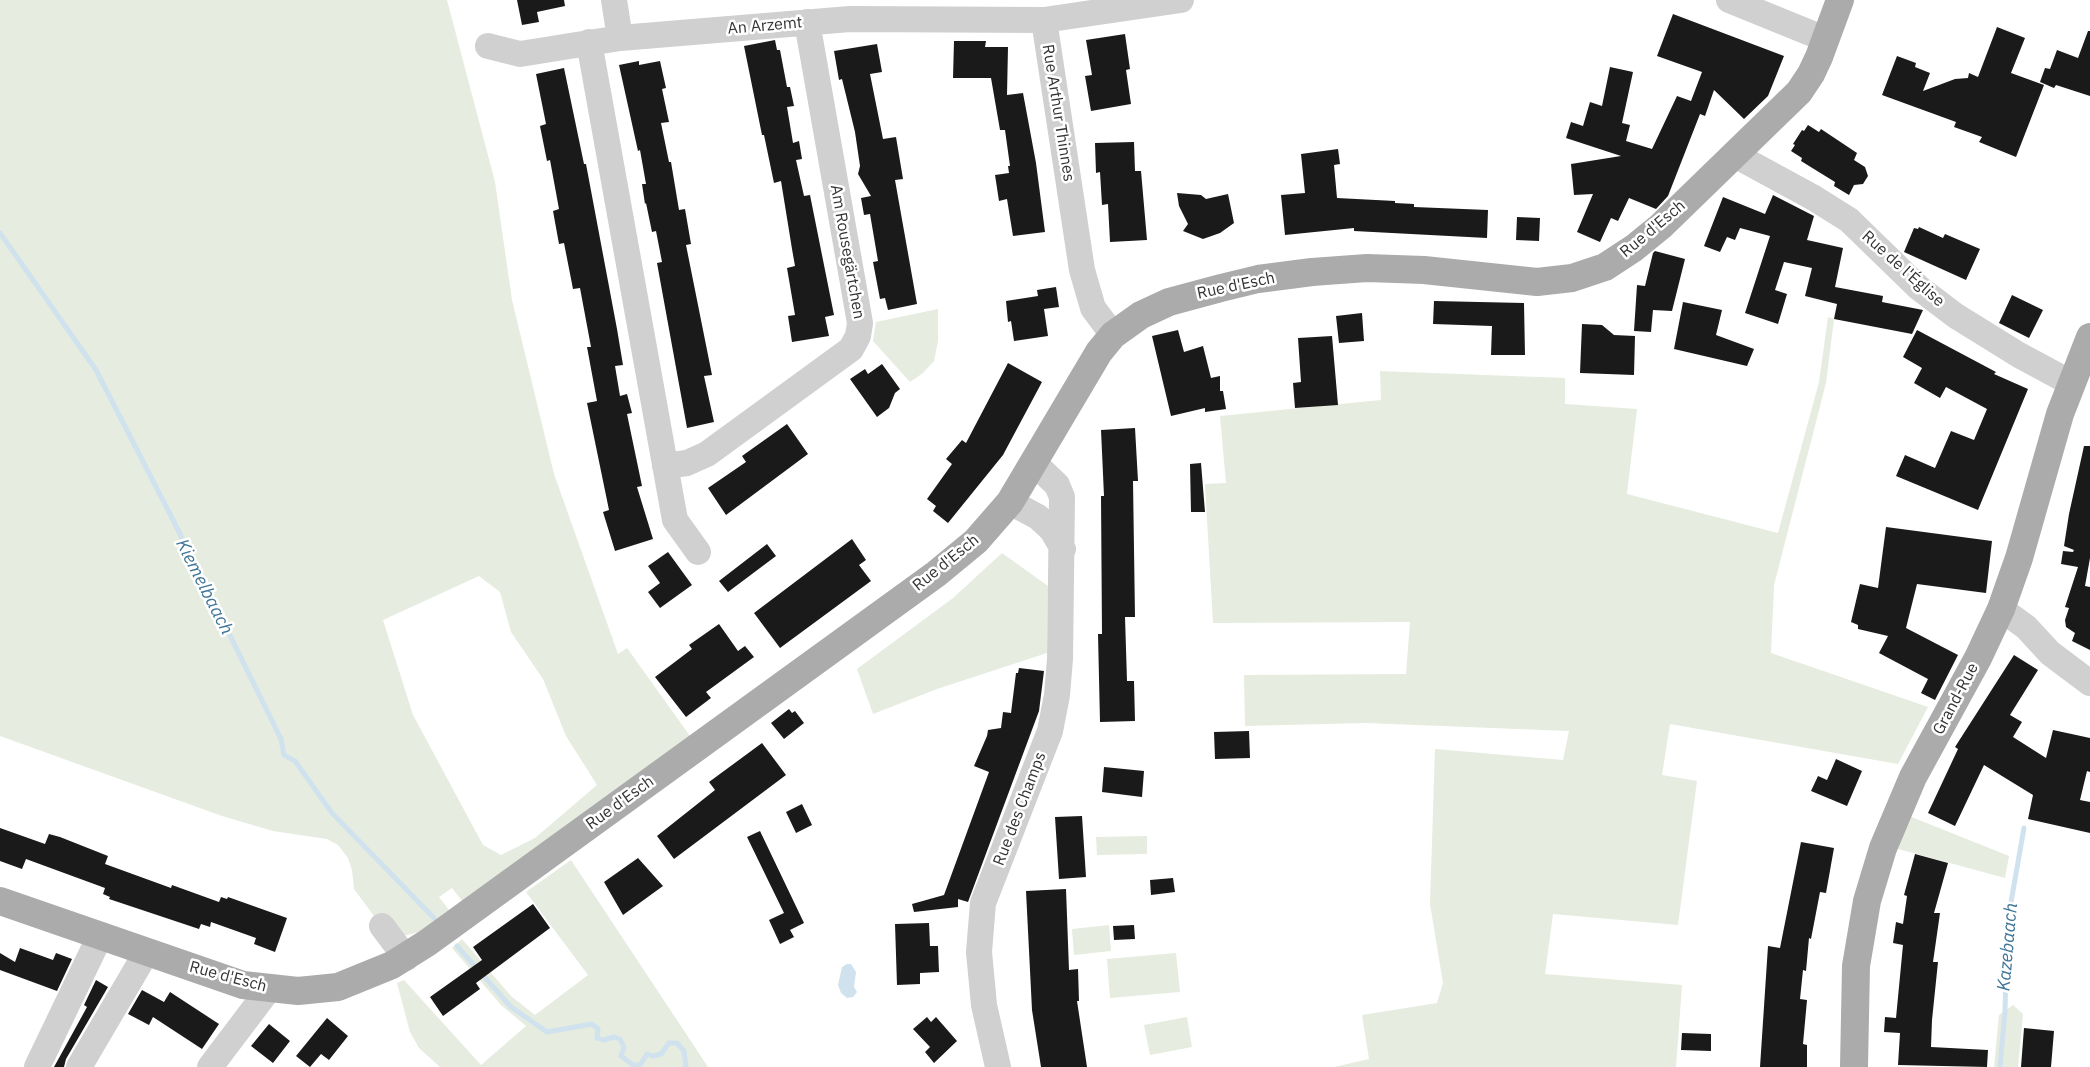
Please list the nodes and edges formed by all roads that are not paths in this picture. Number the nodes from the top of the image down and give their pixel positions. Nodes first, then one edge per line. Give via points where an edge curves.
1 (614, 0) edge
2 (1181, 0) edge
3 (1729, 0) edge
4 (1840, 0) edge
5 (850, 10) edge
6 (1044, 20) junction
7 (807, 22) junction
8 (620, 38) junction
9 (1825, 39) junction
10 (589, 42) junction
11 (488, 46) dead end
12 (1735, 155) junction
13 (1113, 335) junction
14 (2090, 336) edge
15 (2071, 383) junction
16 (1034, 463) junction
17 (665, 466) junction
18 (1010, 502) junction
19 (1063, 550) junction
20 (698, 552) dead end
21 (2001, 609) junction
22 (2090, 683) edge
23 (0, 901) edge
24 (382, 926) dead end
25 (100, 936) junction
26 (146, 953) junction
27 (406, 958) junction
28 (269, 989) junction
29 (37, 1067) edge
30 (79, 1067) edge
31 (210, 1067) edge
32 (998, 1067) edge
33 (1854, 1067) edge

1 - 8 street
2 - 6 street
3 - 9 street
4 - 9 main road, Rue d'Esch
5 - 6 street, An Arzemt
5 - 7 street, An Arzemt
6 - 13 street, Rue Arthur Thinnes via 1082,270 1093,308
7 - 8 street, An Arzemt
7 - 17 street, Am Rousegärtchen via 860,323 858,336 852,349 707,454 687,463
8 - 10 street, An Arzemt
9 - 12 main road, Rue d'Esch via 1811,74 1799,92
10 - 11 street, An Arzemt via 520,54
10 - 17 street
12 - 13 main road, Rue d'Esch via 1634,248 1605,267 1572,278 1537,282 1424,270 1368,268 1312,272 1258,279 1170,302 1141,314
12 - 15 street, Rue de l'Église via 1848,220 1919,288 1956,316
13 - 16 main road, Rue d'Esch via 1099,352
14 - 15 main road, Grand-Rue
15 - 21 main road, Grand-Rue
16 - 18 main road, Rue d'Esch
16 - 19 street, Rue des Champs via 1057,485 1062,497
17 - 20 street via 675,520
18 - 19 street via 1038,517 1052,530
18 - 27 main road, Rue d'Esch via 976,541 936,574
19 - 32 street, Rue des Champs via 1060,659 1050,731 983,903 980,961 984,1005
21 - 22 street
21 - 33 main road, Grand-Rue via 1913,777 1883,848 1867,901 1856,966
23 - 25 main road, Rue d'Esch
24 - 27 street
25 - 26 main road, Rue d'Esch
25 - 29 street
26 - 28 main road, Rue d'Esch via 243,985
26 - 30 street
27 - 28 main road, Rue d'Esch via 338,986 298,991
28 - 31 street

